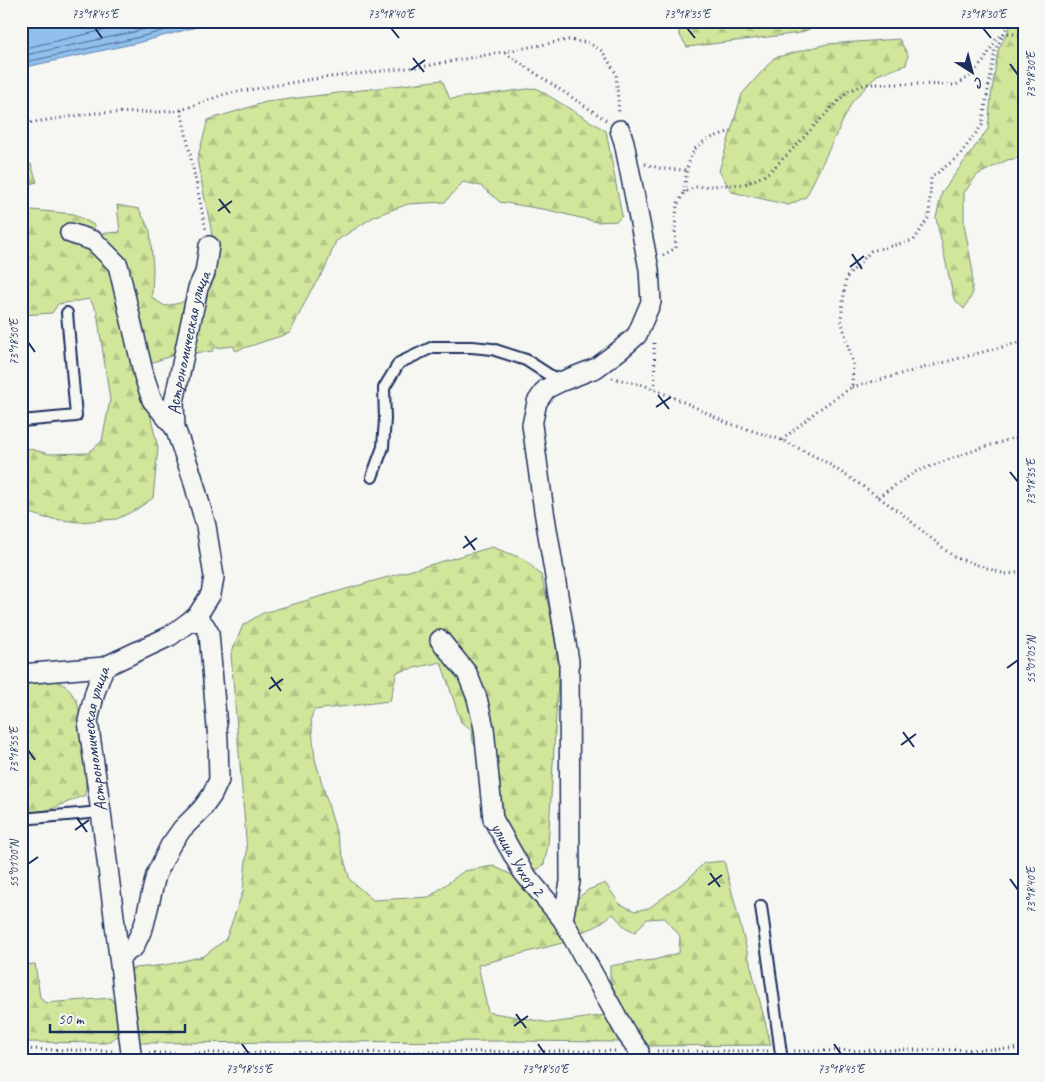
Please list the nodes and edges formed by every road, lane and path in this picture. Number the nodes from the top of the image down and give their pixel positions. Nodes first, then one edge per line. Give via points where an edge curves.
1 (1010, 21) edge
2 (1003, 34) junction
3 (1024, 36) edge
4 (504, 53) junction
5 (182, 110) junction
6 (21, 124) edge
7 (620, 130) junction
8 (731, 131) dead end
9 (626, 148) junction
10 (688, 170) junction
11 (684, 192) junction
12 (70, 233) dead end
13 (209, 246) joint
14 (649, 270) junction
15 (66, 313) dead end
16 (1024, 341) edge
17 (585, 372) junction
18 (560, 382) junction
19 (852, 387) junction
20 (21, 421) edge
21 (175, 428) junction
22 (1024, 436) edge
23 (782, 440) junction
24 (372, 477) dead end
25 (878, 497) junction
26 (1024, 572) edge
27 (189, 622) junction
28 (440, 640) dead end
29 (104, 667) junction
30 (21, 674) edge
31 (101, 812) junction
32 (21, 819) edge
33 (761, 906) dead end
34 (563, 920) junction
35 (119, 955) junction
36 (21, 1049) edge
37 (1024, 1049) edge
38 (131, 1056) edge
39 (639, 1056) edge
40 (781, 1056) edge

1 - 2 path
2 - 3 path
2 - 11 path via 996,38 984,61 956,85 866,84 848,91 766,175 745,184 695,187
2 - 19 path via 995,51 982,125 958,156 932,178 929,217 914,240 871,251 846,278 841,319 853,364
4 - 5 path via 235,92
4 - 7 path
4 - 7 path via 568,40 589,43 602,51 616,73
5 - 6 path via 95,113
5 - 13 path
7 - 9 street
8 - 10 path via 697,147 690,157
9 - 10 path via 644,164
9 - 14 street
10 - 11 path
11 - 14 path via 677,205 676,248 658,258
12 - 21 street via 94,242 118,265 152,400
13 - 21 street, Астрономическая улица via 174,402
14 - 17 street via 651,302 637,335 596,368
15 - 20 lane via 76,416
16 - 19 path
17 - 18 street
17 - 23 path via 644,385 727,423
18 - 24 lane via 526,360 492,349 433,347 399,363 384,388 383,447
18 - 34 street via 546,389 537,402 532,425 570,661 570,882
19 - 23 path
21 - 27 street, Астрономическая улица via 206,526 214,577 211,594 197,616
22 - 25 path via 915,472
23 - 25 path via 824,461
25 - 26 path via 954,557 1005,574
27 - 29 street, Астрономическая улица via 170,636
27 - 35 street via 201,622 209,633 219,780 202,809 170,846 156,874 144,925 134,947
28 - 34 street, улица Учхоз 2 via 467,673 478,698 493,819 523,872
29 - 30 street
29 - 31 street, Астрономическая улица via 88,721
31 - 32 lane
31 - 35 street, Астрономическая улица
33 - 40 lane
34 - 39 street, улица Учхоз 2
35 - 38 street, Астрономическая улица
36 - 38 path via 92,1051
37 - 40 path
38 - 39 path via 142,1053
39 - 40 path

